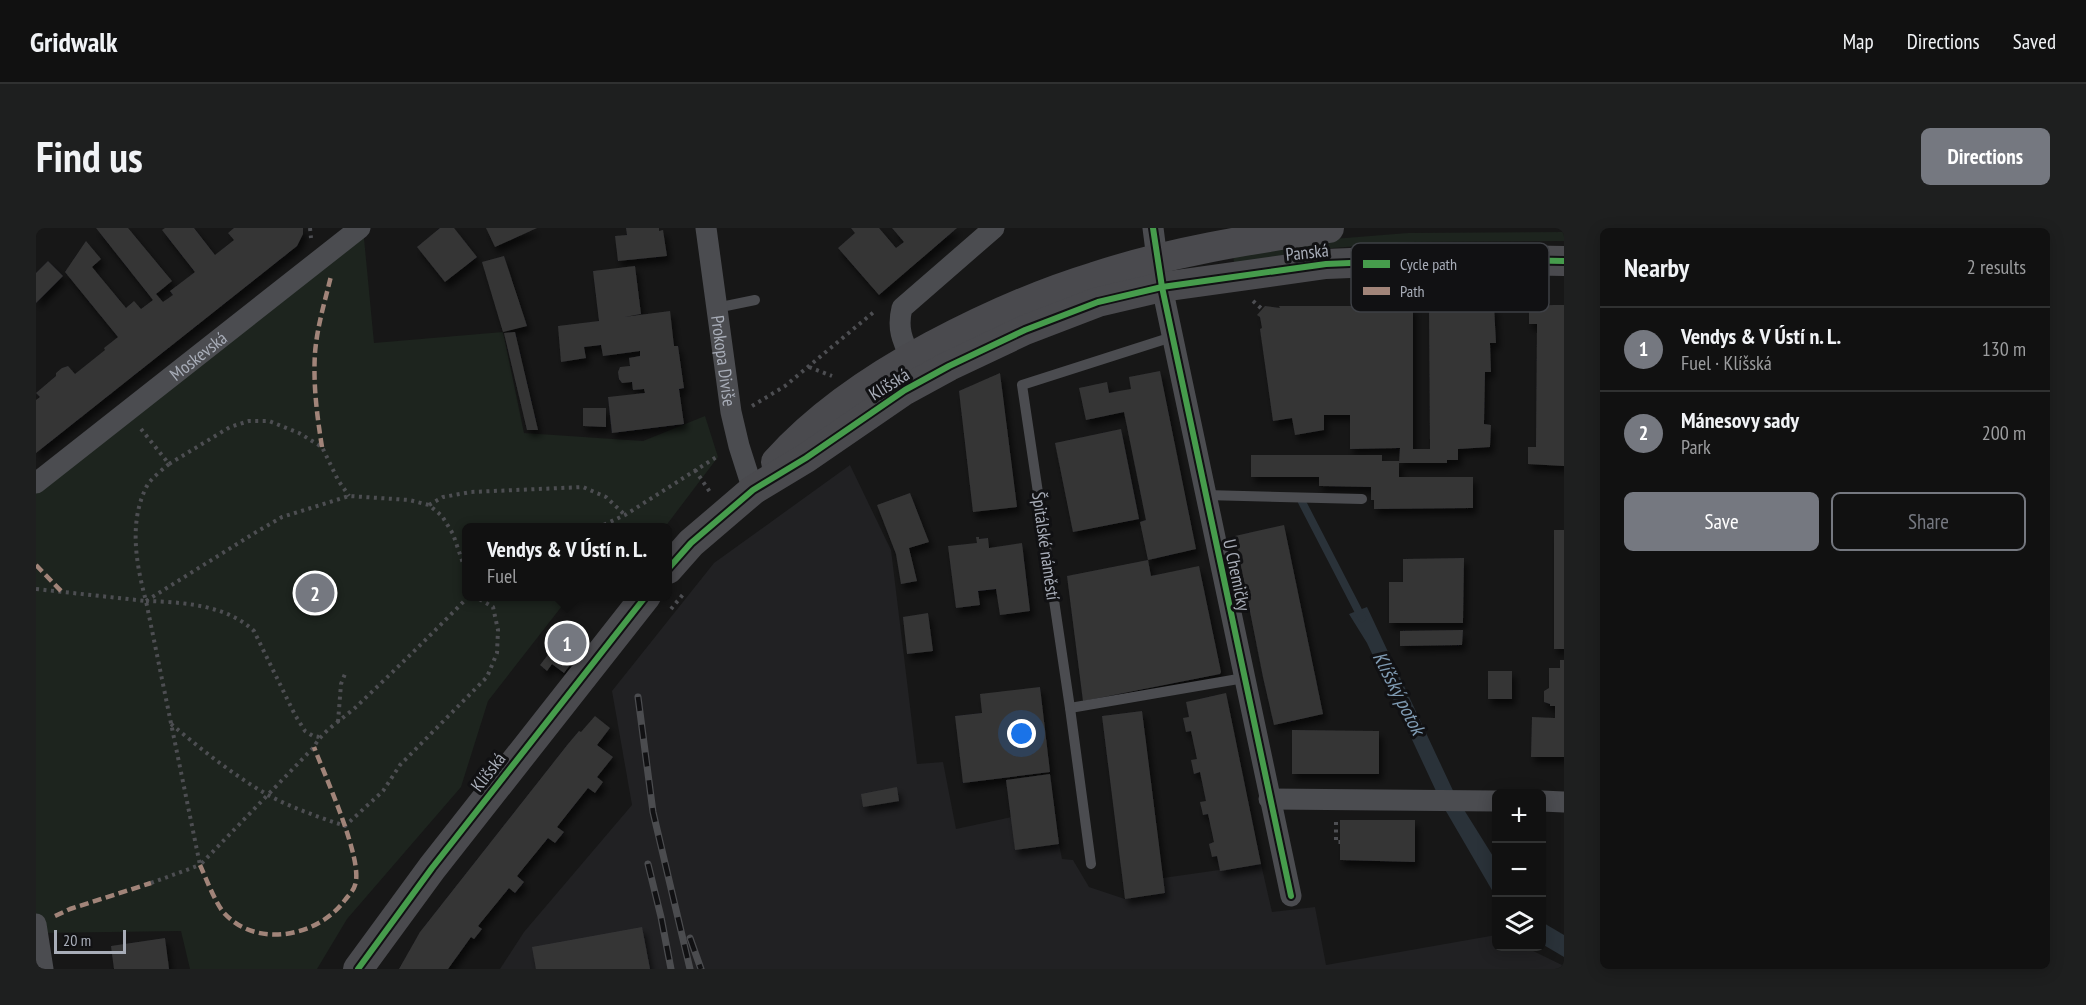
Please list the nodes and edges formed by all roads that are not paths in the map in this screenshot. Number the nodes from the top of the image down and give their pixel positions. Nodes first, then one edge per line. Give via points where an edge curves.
1 (360, 228) edge
2 (706, 228) edge
3 (994, 228) edge
4 (1153, 228) edge
5 (1329, 228) edge
6 (1549, 261) edge
7 (1564, 261) edge
8 (1351, 262) edge
9 (1159, 273) junction
10 (755, 300) dead end
11 (716, 308) junction
12 (1172, 337) junction
13 (910, 358) junction
14 (36, 483) edge
15 (753, 490) junction
16 (1205, 495) junction
17 (1362, 499) dead end
18 (672, 564) edge
19 (643, 601) edge
20 (1244, 678) junction
21 (1070, 708) junction
22 (1269, 799) junction
23 (1492, 801) edge
24 (1546, 801) edge
25 (1564, 802) edge
26 (1091, 864) dead end
27 (1291, 896) dead end
28 (36, 930) edge
29 (43, 969) edge
30 (358, 969) edge

1 - 14 street, Moskevská
2 - 11 street, Prokopa Diviše
3 - 13 street via 902,308 900,334
4 - 9 street
5 - 9 street, Panská via 1223,245
6 - 7 street, Panská
8 - 9 street, Panská via 1283,269
9 - 12 street, U Chemičky
9 - 13 street, Klíšská via 1059,288
9 - 15 street, Klíšská via 1123,295 1061,315 979,351 906,390
10 - 11 lane
11 - 15 street, Prokopa Diviše via 731,412
12 - 16 street, U Chemičky
12 - 21 lane, Špitálské náměstí via 1022,385
13 - 15 street, Klíšská via 843,402 805,433
15 - 18 street, Klíšská
16 - 17 lane
16 - 20 street, U Chemičky
19 - 30 street, Klíšská via 425,876
20 - 21 lane
20 - 22 street, U Chemičky
21 - 26 lane, Špitálské náměstí
22 - 23 street
22 - 27 street, U Chemičky
24 - 25 street
28 - 29 street

